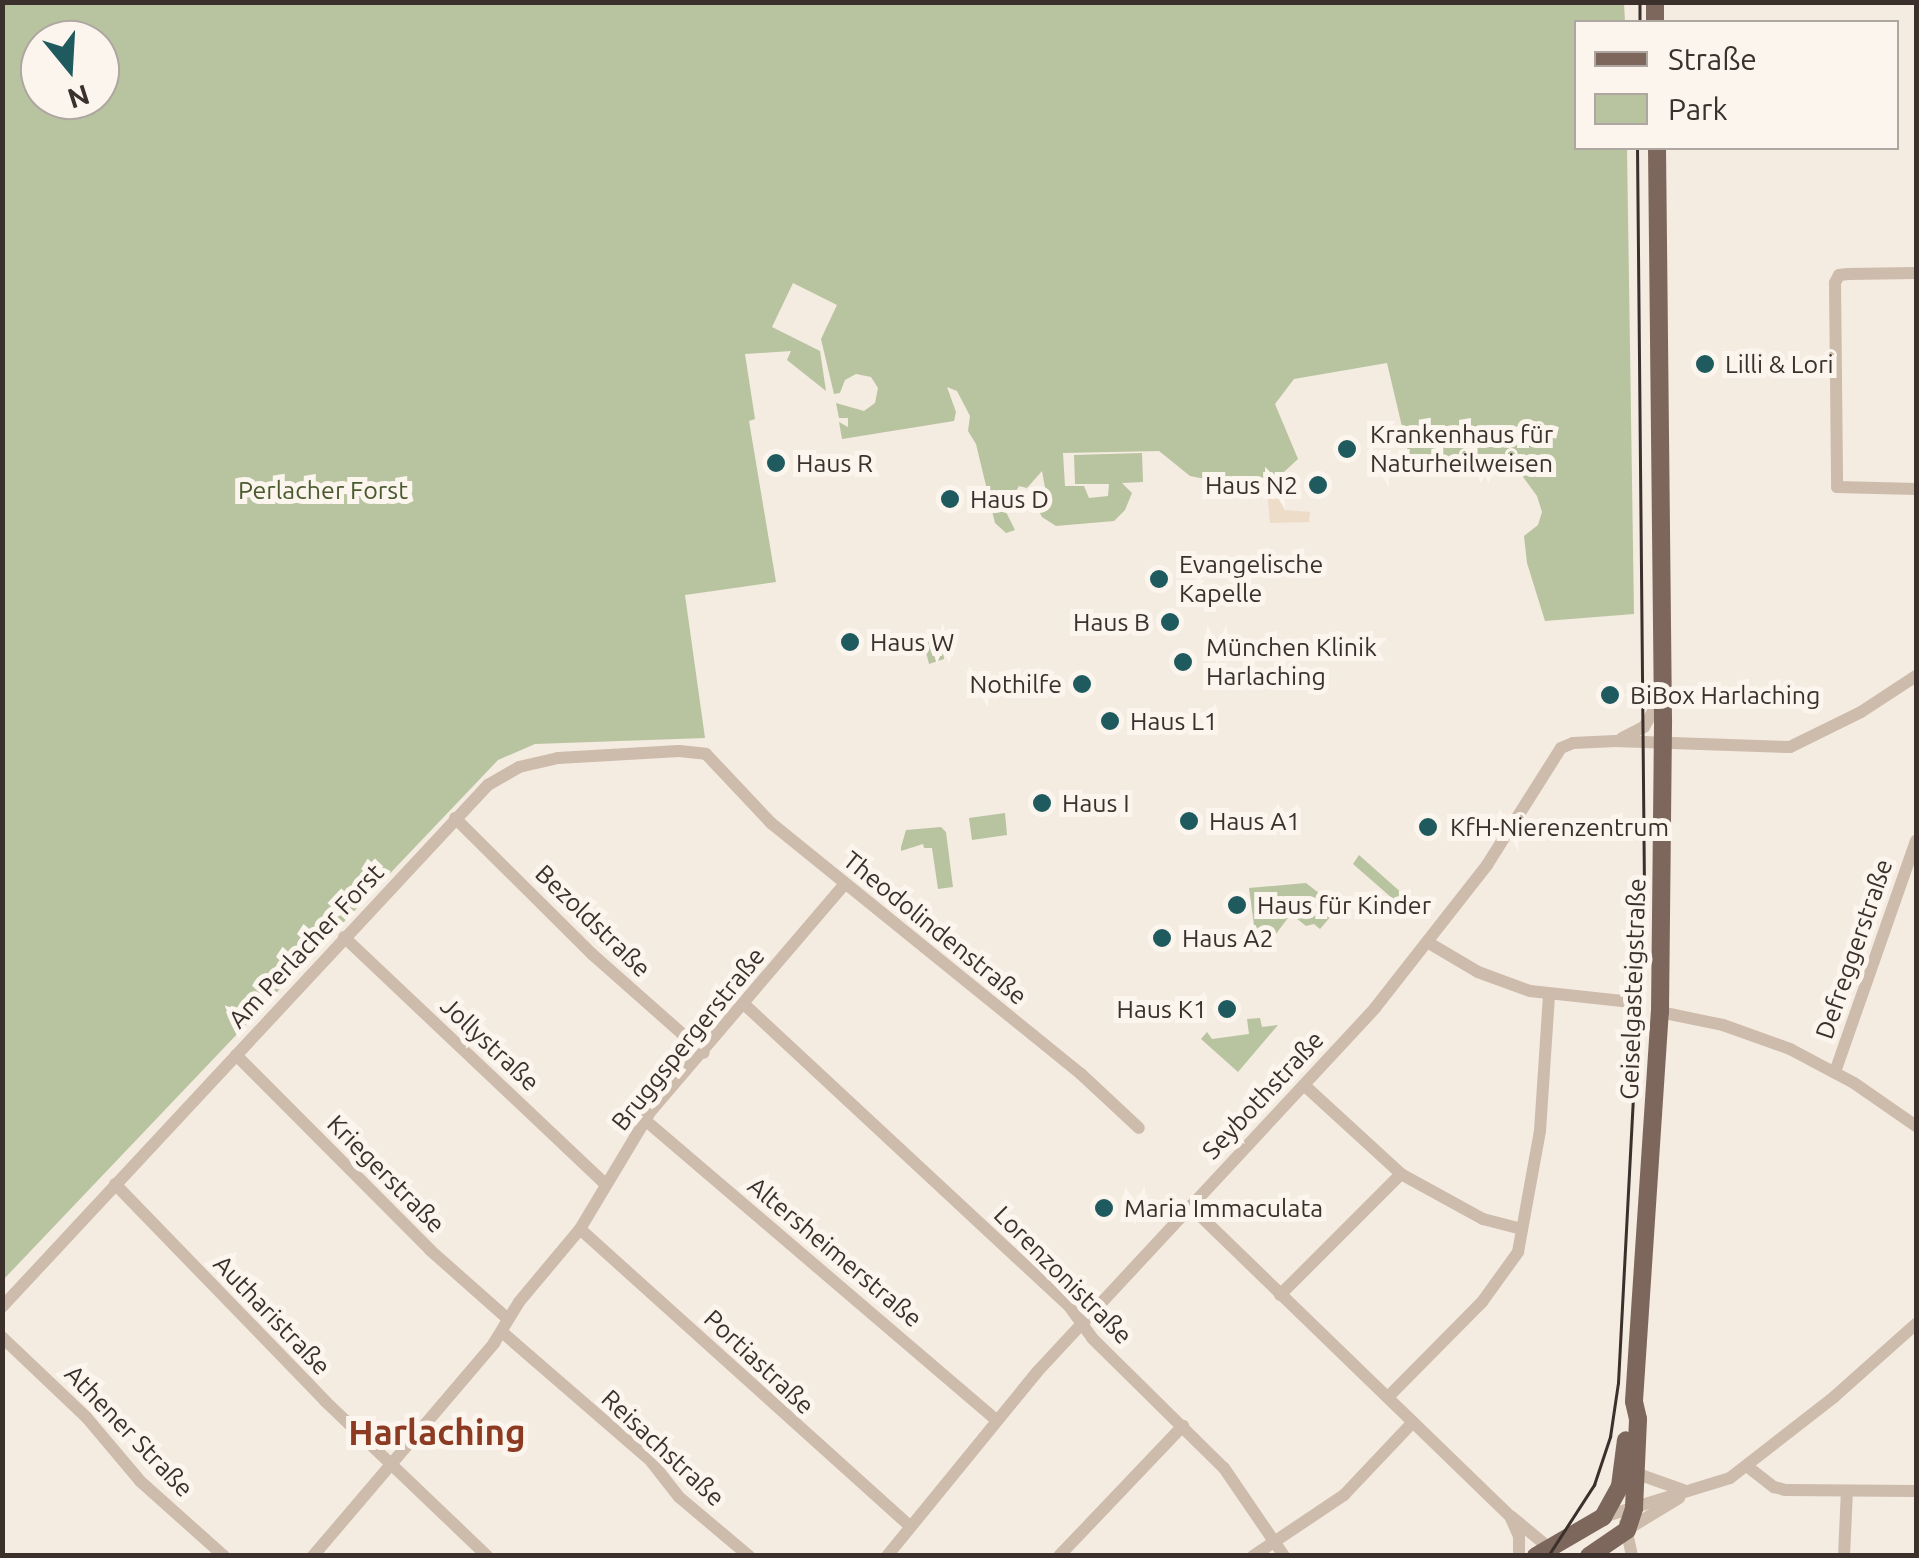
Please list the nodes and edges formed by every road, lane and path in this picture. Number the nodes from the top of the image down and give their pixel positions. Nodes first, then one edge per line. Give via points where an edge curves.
1 (1657, 150) edge
2 (1916, 273) edge
3 (1916, 489) edge
4 (1916, 676) edge
5 (1662, 694) junction
6 (1615, 741) junction
7 (1662, 744) junction
8 (710, 756) joint
9 (455, 818) junction
10 (1916, 841) edge
11 (845, 884) junction
12 (344, 937) junction
13 (1428, 943) junction
14 (1549, 996) junction
15 (1631, 1002) dead end
16 (745, 1005) junction
17 (1660, 1012) junction
18 (704, 1053) junction
19 (236, 1055) junction
20 (1835, 1072) junction
21 (1304, 1085) junction
22 (645, 1120) junction
23 (1916, 1126) edge
24 (1139, 1128) dead end
25 (1401, 1174) junction
26 (116, 1184) junction
27 (605, 1184) junction
28 (1190, 1206) junction
29 (580, 1229) junction
30 (1522, 1229) junction
31 (1280, 1295) junction
32 (2, 1307) edge
33 (1082, 1323) junction
34 (1916, 1324) edge
35 (505, 1326) junction
36 (2, 1338) edge
37 (1388, 1396) junction
38 (1634, 1401) junction
39 (995, 1419) junction
40 (1413, 1422) junction
41 (1182, 1426) junction
42 (392, 1463) junction
43 (1748, 1467) junction
44 (1635, 1473) junction
45 (1916, 1491) edge
46 (1690, 1492) junction
47 (1847, 1492) junction
48 (1510, 1516) junction
49 (1621, 1517) junction
50 (910, 1526) junction
51 (1276, 1540) junction
52 (1547, 1552) edge
53 (1591, 1555) edge
54 (224, 1556) edge
55 (313, 1556) edge
56 (487, 1556) edge
57 (749, 1556) edge
58 (887, 1556) edge
59 (1058, 1556) edge
60 (1254, 1556) edge
61 (1284, 1556) edge
62 (1519, 1556) edge
63 (1632, 1556) edge
64 (1844, 1556) edge

1 - 5 main road, Geiselgasteigstraße
2 - 3 street via 1838,275 1835,284 1837,487
4 - 7 street, Seybothstraße via 1790,746
5 - 6 street via 1644,727
5 - 7 main road, Geiselgasteigstraße
6 - 7 street, Seybothstraße
6 - 13 street, Seybothstraße via 1567,745 1556,754 1488,865
7 - 17 main road, Geiselgasteigstraße
8 - 9 street, Am Perlacher Forst via 678,751 535,762 489,784
8 - 11 street, Theodolindenstraße via 753,807
9 - 12 street, Am Perlacher Forst
9 - 18 street, Bezoldstraße
10 - 20 street, Defreggerstraße
11 - 16 street, Bruggspergerstraße
11 - 24 street, Theodolindenstraße
12 - 19 street, Am Perlacher Forst
12 - 27 street, Jollystraße
13 - 14 street via 1478,972
13 - 21 street, Seybothstraße
14 - 15 street
14 - 30 street via 1540,1131
16 - 18 street, Bruggspergerstraße
16 - 33 street, Lorenzonistraße
17 - 20 street via 1755,1036
17 - 38 main road, Geiselgasteigstraße
18 - 22 street, Bruggspergerstraße
19 - 26 street, Am Perlacher Forst
19 - 35 street, Kriegerstraße
20 - 23 street
21 - 25 street
21 - 28 street, Seybothstraße
22 - 27 street, Bruggspergerstraße
22 - 39 street, Altersheimerstraße
25 - 30 street via 1484,1220
25 - 31 street
26 - 32 street, Am Perlacher Forst
26 - 42 street, Autharistraße
27 - 29 street, Bruggspergerstraße
28 - 31 street
28 - 33 street, Seybothstraße
29 - 35 street, Bruggspergerstraße
29 - 50 street, Portiastraße
30 - 37 street via 1509,1270
31 - 37 street
33 - 39 street, Seybothstraße
33 - 41 street, Lorenzonistraße
34 - 43 street
35 - 42 street, Bruggspergerstraße
35 - 57 street, Reisachstraße via 650,1460 679,1497
36 - 54 street, Athener Straße via 87,1418 140,1481
37 - 40 street
38 - 44 main road, Geiselgasteigstraße
38 - 49 main road
39 - 50 street, Seybothstraße
40 - 48 street
40 - 51 street via 1344,1495
41 - 51 street, Lorenzonistraße via 1224,1468
41 - 59 street
42 - 55 street, Bruggspergerstraße
42 - 56 street, Autharistraße
43 - 46 street
43 - 47 street via 1774,1487
44 - 46 street
44 - 49 main road, Geiselgasteigstraße
45 - 47 street
46 - 49 street
46 - 49 street
47 - 64 street
48 - 52 street
48 - 62 street
49 - 52 main road
49 - 53 main road
49 - 63 street, Geiselgasteigstraße
50 - 58 street, Seybothstraße
51 - 60 street
51 - 61 street, Lorenzonistraße

